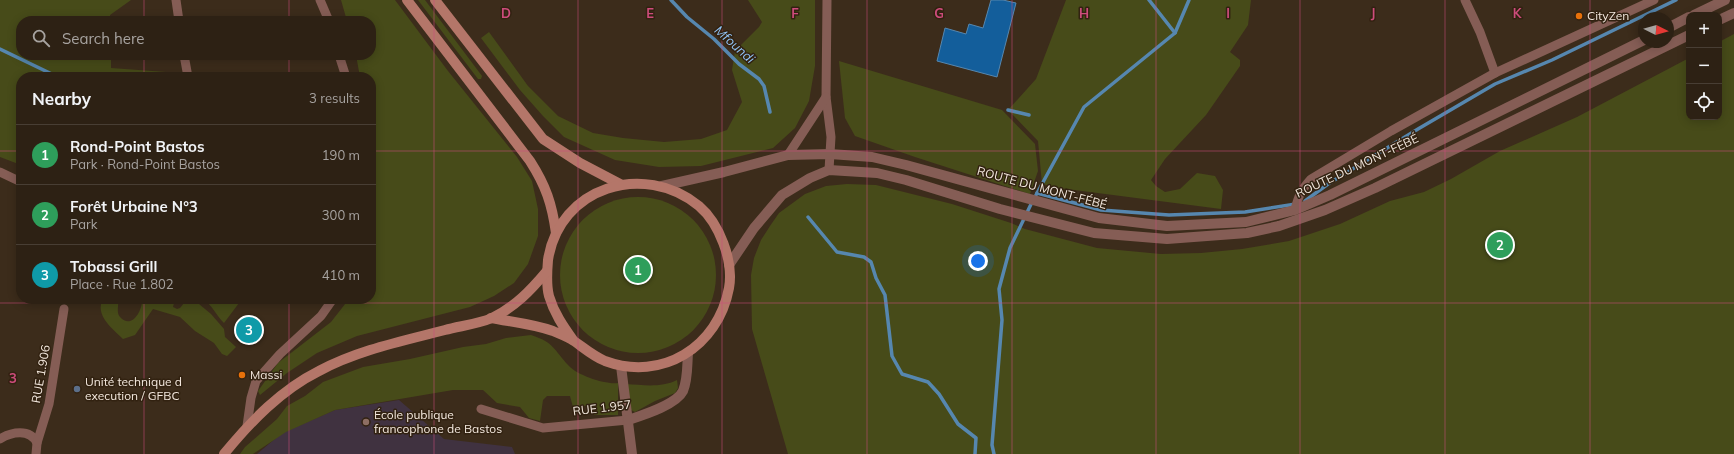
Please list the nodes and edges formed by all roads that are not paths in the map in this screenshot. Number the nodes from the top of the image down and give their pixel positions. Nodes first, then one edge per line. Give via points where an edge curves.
1 (176, 0) edge
2 (320, 0) edge
3 (407, 0) edge
4 (435, 0) edge
5 (827, 0) edge
6 (1464, 0) edge
7 (1654, 0) edge
8 (1725, 0) edge
9 (1700, 12) edge
10 (1734, 13) edge
11 (178, 16) edge
12 (327, 16) edge
13 (1686, 19) edge
14 (1722, 19) edge
15 (1674, 25) edge
16 (1686, 36) edge
17 (1638, 43) edge
18 (185, 60) edge
19 (341, 60) edge
20 (187, 72) edge
21 (344, 72) edge
22 (1495, 73) junction
23 (826, 97) junction
24 (830, 154) junction
25 (788, 155) junction
26 (830, 170) junction
27 (0, 172) edge
28 (16, 180) edge
29 (620, 184) junction
30 (662, 186) junction
31 (1295, 210) junction
32 (556, 233) junction
33 (729, 265) junction
34 (547, 271) junction
35 (329, 304) edge
36 (64, 309) dead end
37 (491, 318) junction
38 (573, 340) junction
39 (688, 353) junction
40 (620, 366) junction
41 (481, 409) dead end
42 (628, 420) junction
43 (247, 426) junction
44 (0, 439) edge
45 (37, 443) junction
46 (36, 454) edge
47 (224, 454) edge
48 (632, 454) edge

1 - 11 street
2 - 12 street
3 - 32 main road via 530,161 549,197
4 - 29 main road via 544,139 580,163
5 - 23 street
6 - 22 street via 1480,32
7 - 22 street
8 - 9 street
10 - 14 street
13 - 15 street
16 - 26 street, ROUTE DU MONT-FÉBÉ via 1325,210 1279,226 1246,233 1167,239 1094,233 1000,209 878,173
17 - 31 street, ROUTE DU MONT-FÉBÉ via 1370,176
18 - 20 street
19 - 21 street
22 - 31 street via 1312,179 1302,189
23 - 24 street via 831,137
23 - 25 street
24 - 25 street, ROUTE DU MONT-FÉBÉ
24 - 26 street
24 - 31 street, ROUTE DU MONT-FÉBÉ via 872,157 906,165 1099,218 1167,226 1246,222
25 - 30 street, ROUTE DU MONT-FÉBÉ
26 - 33 street, ROUTE DU MONT-FÉBÉ via 810,178 782,195 754,228
27 - 28 street
29 - 30 main road
29 - 32 main road via 599,191 579,204
30 - 33 main road via 682,194 700,207 714,224 724,244
32 - 34 main road
33 - 39 main road via 730,286 725,306 704,340
34 - 37 main road via 521,300
34 - 38 main road via 549,296 558,320
35 - 43 street via 321,316 280,354 256,381
36 - 45 street, RUE 1.906 via 49,404
37 - 38 main road via 551,331
37 - 43 main road via 392,344 319,370 291,387
38 - 40 main road via 603,360
39 - 40 main road via 666,363 644,367
39 - 42 street, RUE 1.957 via 686,379 680,396 655,410
40 - 42 street
41 - 42 street, RUE 1.957 via 543,428
42 - 48 street
43 - 47 main road
44 - 45 street via 9,434 24,433 31,435
45 - 46 street, RUE 1.906

